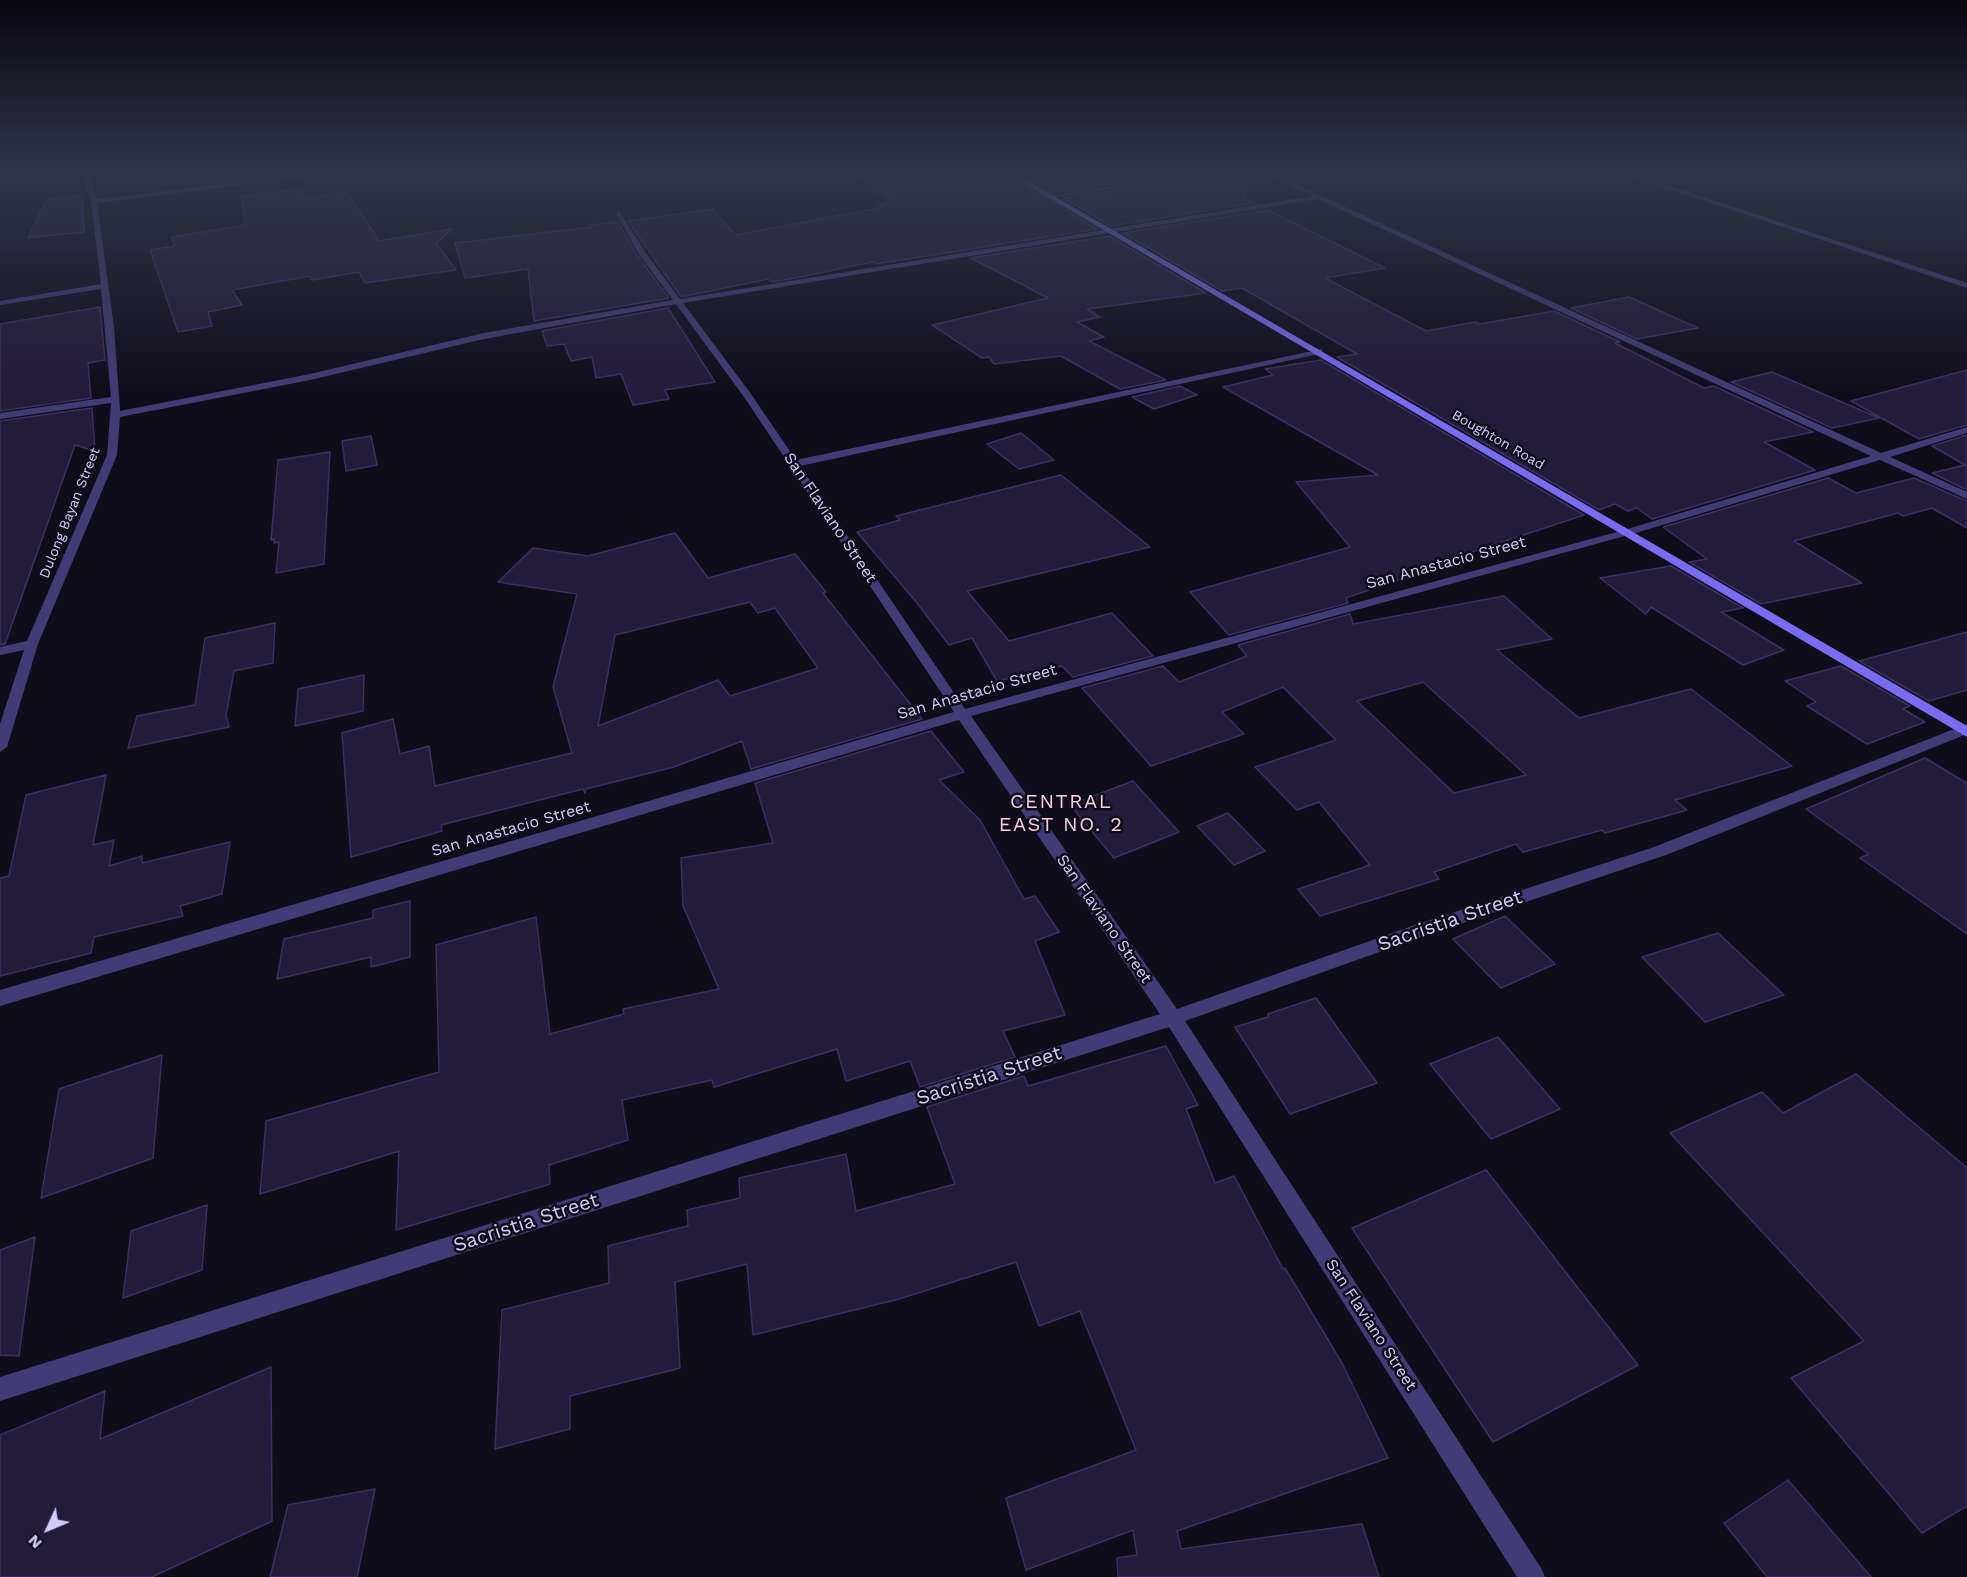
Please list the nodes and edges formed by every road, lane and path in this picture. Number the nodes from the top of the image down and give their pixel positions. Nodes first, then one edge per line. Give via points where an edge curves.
1 (100, 249) edge
2 (639, 249) edge
3 (999, 249) edge
4 (1143, 249) edge
5 (1431, 249) edge
6 (1852, 249) edge
7 (105, 286) junction
8 (1967, 286) edge
9 (679, 302) junction
10 (0, 303) edge
11 (1319, 351) junction
12 (116, 399) junction
13 (114, 415) junction
14 (0, 416) edge
15 (1967, 430) edge
16 (1881, 455) junction
17 (794, 464) junction
18 (1967, 496) edge
19 (1628, 532) junction
20 (32, 644) junction
21 (0, 651) edge
22 (962, 714) junction
23 (1966, 730) edge
24 (0, 747) edge
25 (0, 998) edge
26 (1173, 1018) junction
27 (0, 1389) edge
28 (1533, 1577) edge

1 - 7 street, Dulong Bayan Street
2 - 9 street, San Flaviano Street
3 - 9 street
4 - 11 main road, Boughton Road
5 - 16 street
6 - 8 street
7 - 10 street
7 - 12 street, Dulong Bayan Street
9 - 13 street via 527,327 310,377
9 - 17 street, San Flaviano Street
11 - 17 street
11 - 19 main road, Boughton Road
12 - 13 street, Dulong Bayan Street
12 - 14 street
13 - 20 street, Dulong Bayan Street via 112,455
15 - 16 street, San Anastacio Street
16 - 18 street
16 - 19 street, San Anastacio Street
17 - 22 street, San Flaviano Street
19 - 22 street, San Anastacio Street
19 - 23 main road, Boughton Road
20 - 21 street
20 - 24 street, Dulong Bayan Street
22 - 25 street, San Anastacio Street
22 - 26 street, San Flaviano Street
23 - 26 street, Sacristia Street via 1660,851
26 - 27 street, Sacristia Street
26 - 28 street, San Flaviano Street

